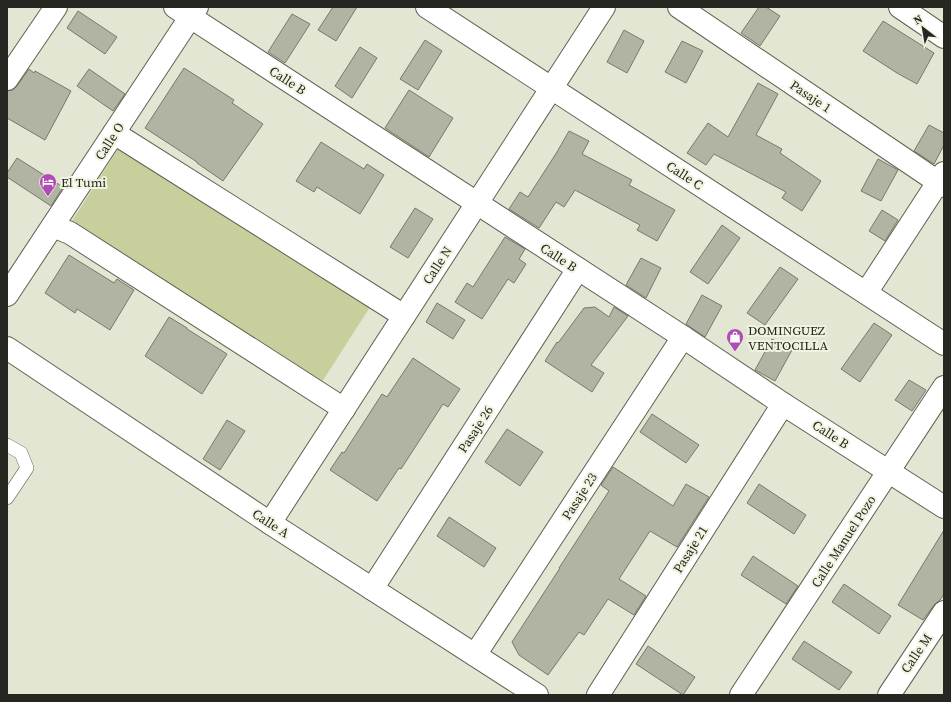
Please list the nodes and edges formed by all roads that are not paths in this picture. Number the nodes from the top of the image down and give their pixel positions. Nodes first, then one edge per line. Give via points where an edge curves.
1 (56, 7) edge
2 (427, 7) edge
3 (604, 7) edge
4 (679, 7) edge
5 (900, 7) edge
6 (187, 10) edge
7 (944, 37) edge
8 (7, 79) edge
9 (551, 88) junction
10 (114, 133) junction
11 (942, 180) edge
12 (477, 203) junction
13 (53, 226) junction
14 (578, 269) junction
15 (866, 293) junction
16 (7, 295) edge
17 (404, 316) junction
18 (683, 337) junction
19 (944, 344) edge
20 (7, 348) edge
21 (944, 387) edge
22 (783, 404) junction
23 (344, 409) junction
24 (7, 444) edge
25 (889, 471) junction
26 (7, 498) edge
27 (944, 507) edge
28 (270, 523) junction
29 (372, 589) junction
30 (944, 612) edge
31 (475, 655) junction
32 (537, 695) edge
33 (598, 695) edge
34 (741, 695) edge
35 (889, 695) edge

1 - 8 street
2 - 9 street, Calle C
3 - 9 street, Calle N
4 - 11 street, Pasaje 1
5 - 7 street
6 - 10 street, Calle O
6 - 12 street, Calle B
9 - 12 street, Calle N
9 - 15 street, Calle C
10 - 13 street, Calle O
10 - 17 street
11 - 15 street
12 - 14 street, Calle B
12 - 17 street, Calle N
13 - 16 street, Calle O
13 - 23 street via 70,233
14 - 18 street, Calle B
14 - 29 street, Pasaje 26
15 - 19 street, Calle C
17 - 23 street, Calle N
18 - 22 street, Calle B
18 - 31 street, Pasaje 23
20 - 28 street, Calle A
21 - 25 street, Calle Manuel Pozo
22 - 25 street, Calle B
22 - 33 street, Pasaje 21
23 - 28 street, Calle N
24 - 26 lane via 21,453 27,468
25 - 27 street, Calle B
25 - 34 street, Calle Manuel Pozo
28 - 29 street, Calle A
29 - 31 street, Calle A
30 - 35 street, Calle M
31 - 32 street, Calle A

